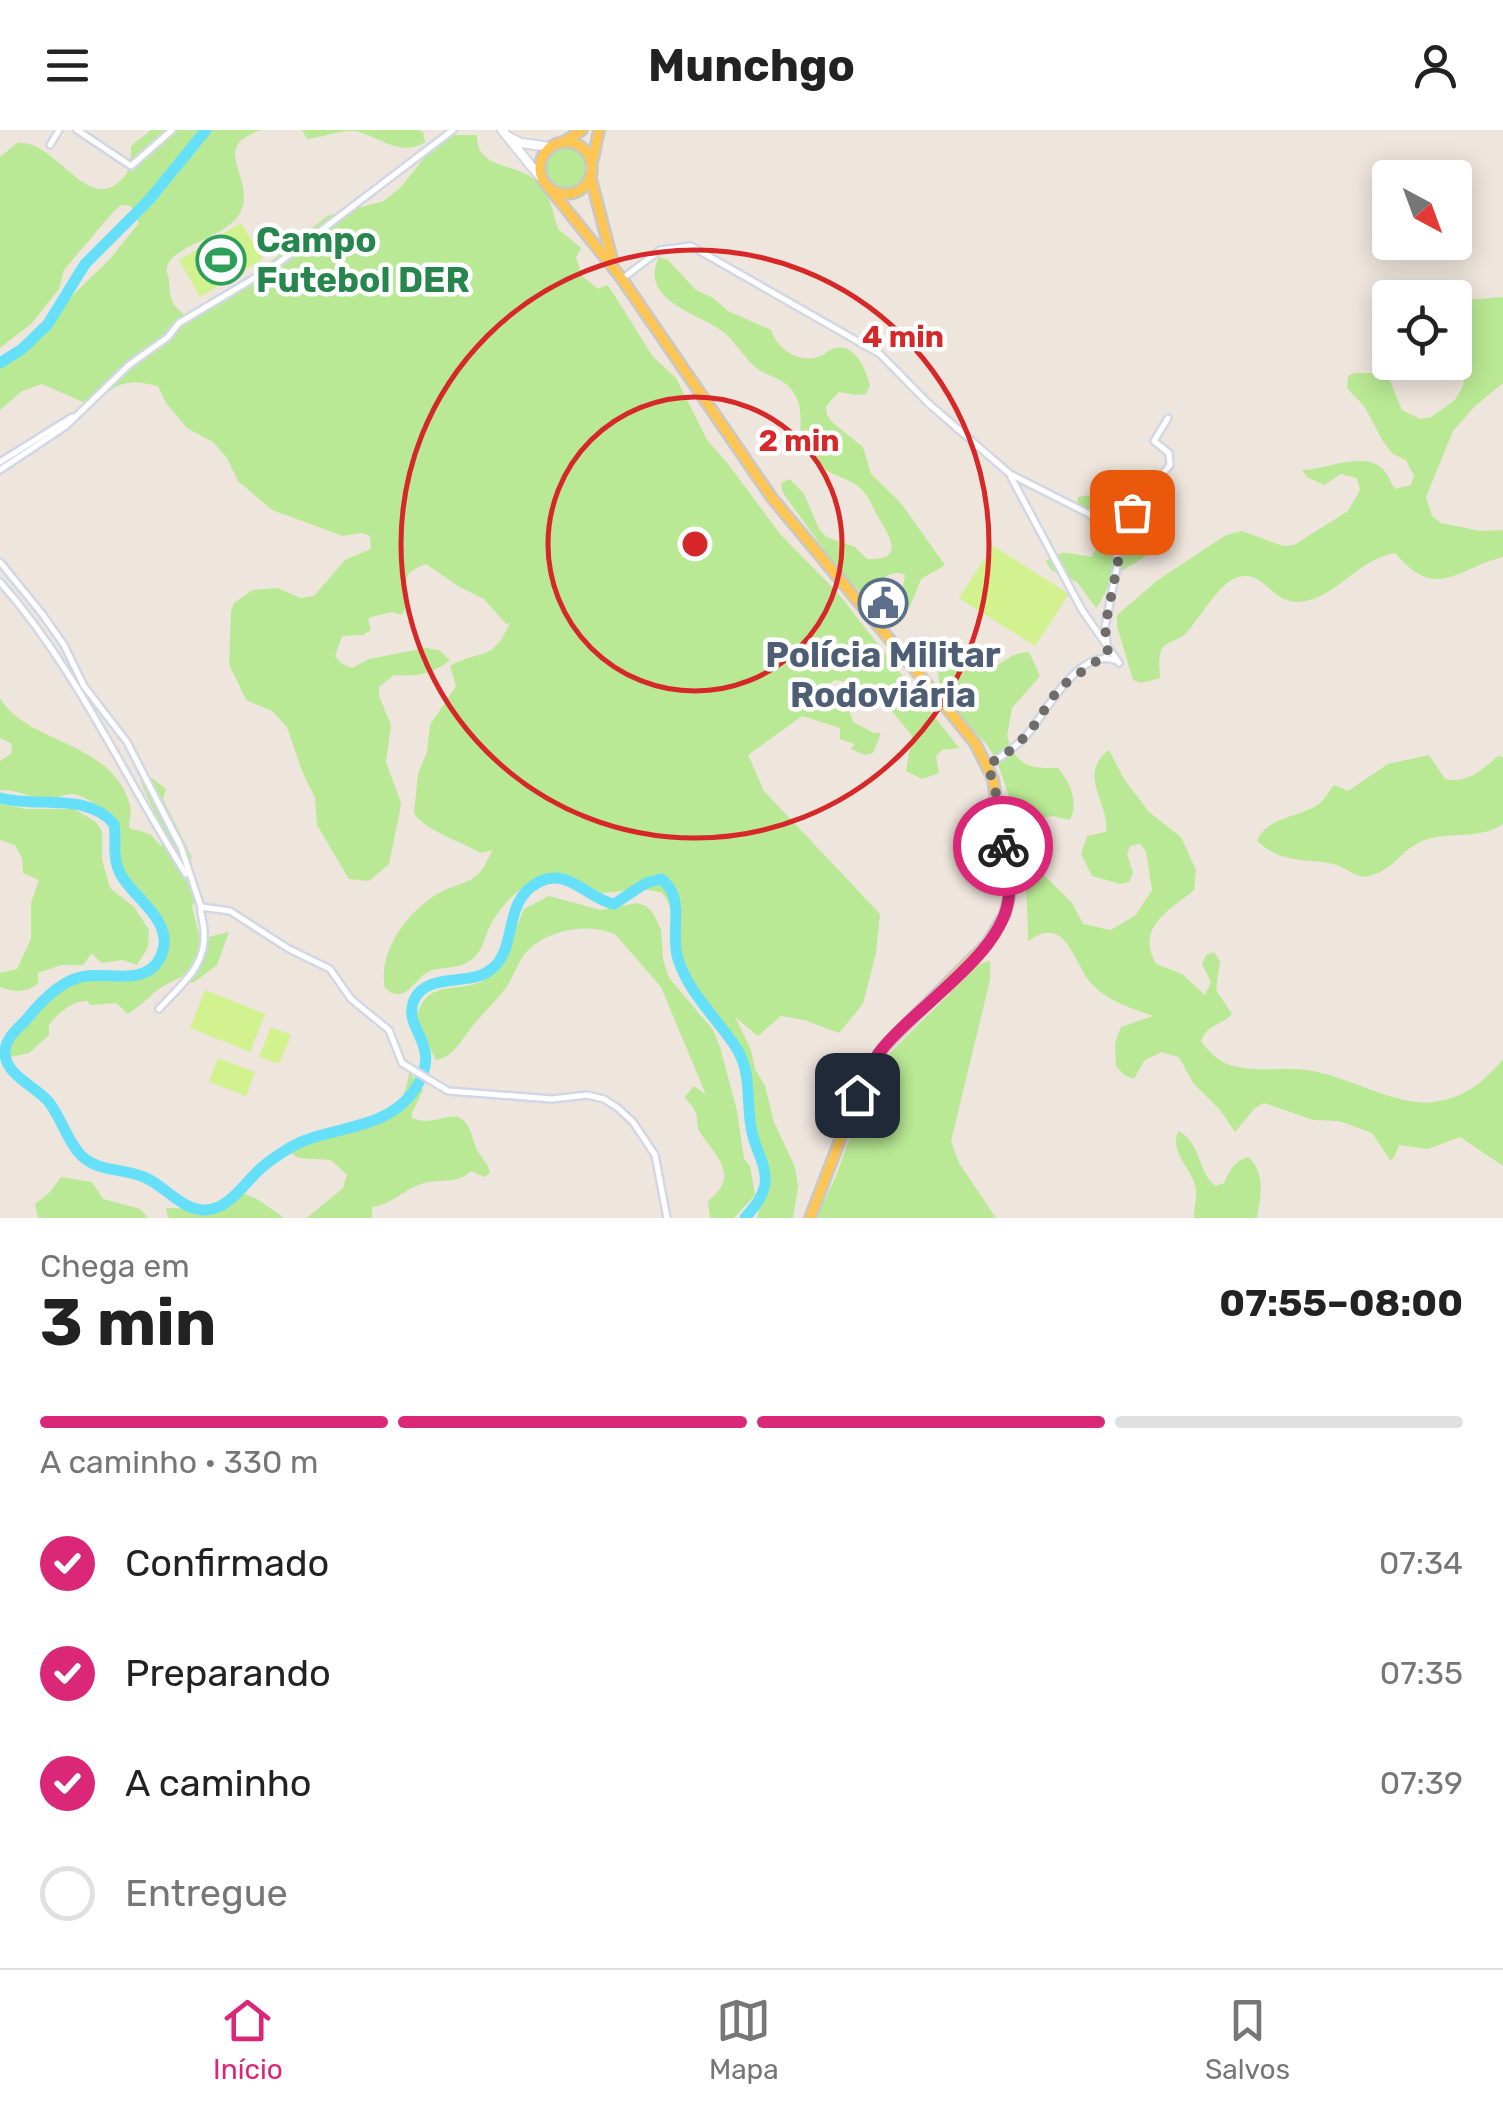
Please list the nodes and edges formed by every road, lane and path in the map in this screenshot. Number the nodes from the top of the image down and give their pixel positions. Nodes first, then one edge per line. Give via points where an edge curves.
1 (58, 130) edge
2 (77, 130) edge
3 (172, 130) edge
4 (453, 130) edge
5 (582, 130) edge
6 (599, 130) edge
7 (502, 132) edge
8 (564, 142) junction
9 (50, 145) dead end
10 (550, 148) junction
11 (592, 162) junction
12 (591, 179) junction
13 (548, 186) junction
14 (620, 275) junction
15 (1168, 418) dead end
16 (0, 466) edge
17 (1010, 474) junction
18 (1114, 535) junction
19 (0, 562) edge
20 (0, 582) edge
21 (1108, 643) junction
22 (1104, 658) junction
23 (988, 765) junction
24 (190, 882) junction
25 (203, 908) junction
26 (159, 1008) dead end
27 (667, 1218) edge
28 (810, 1218) edge

1 - 9 street
2 - 3 street via 132,166
4 - 16 street via 273,267 179,323 74,416
5 - 8 main road
6 - 11 main road
7 - 10 street
7 - 13 street
8 - 10 main road
8 - 11 main road via 585,149
10 - 13 main road via 541,160
11 - 12 main road
12 - 13 main road via 569,194
12 - 14 main road
13 - 14 main road
14 - 17 street via 660,250 691,246 880,354
14 - 23 main road via 772,498
15 - 18 street via 1154,441 1169,453 1170,465
17 - 18 street via 1102,520
17 - 21 street via 1082,610
18 - 21 street via 1118,562
19 - 24 street via 44,615 84,686 127,742 181,847
20 - 24 street via 76,687
21 - 22 street
21 - 22 street via 1119,662
22 - 23 street via 1059,688 1029,733
23 - 28 main road via 1010,894 1005,914 987,944 884,1046 865,1075
24 - 25 street
25 - 26 street via 205,934 192,976
25 - 27 street via 230,911 330,970 351,999 389,1030 410,1069 448,1090 604,1100 633,1122 655,1155

